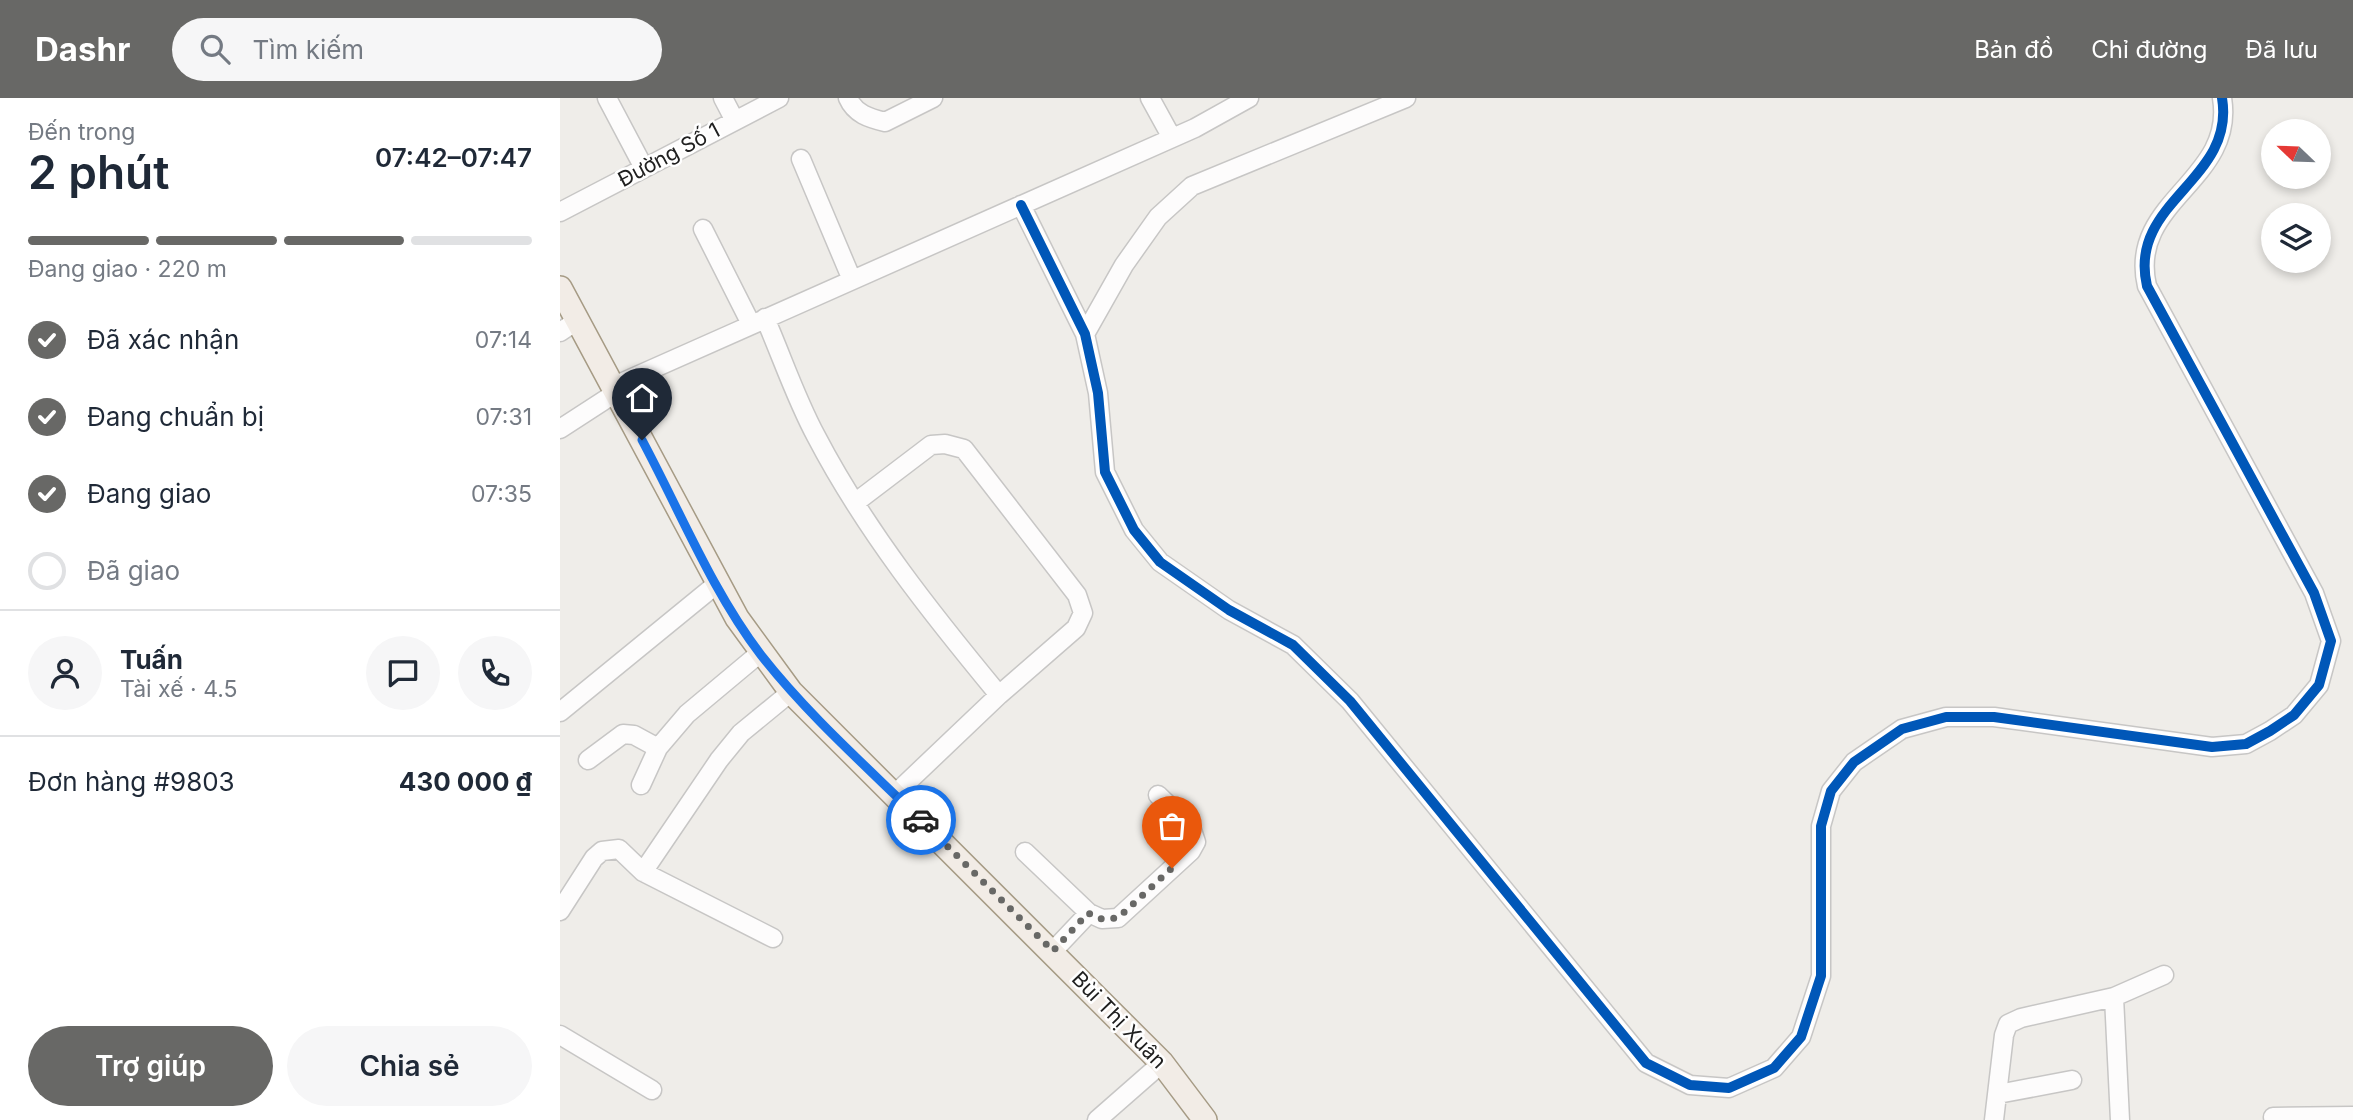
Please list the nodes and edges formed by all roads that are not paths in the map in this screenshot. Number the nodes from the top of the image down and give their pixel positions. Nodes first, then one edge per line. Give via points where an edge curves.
1 (607, 98) edge
2 (723, 98) edge
3 (779, 98) edge
4 (848, 98) edge
5 (933, 98) edge
6 (1150, 98) edge
7 (1249, 98) edge
8 (1406, 98) edge
9 (2222, 98) edge
10 (735, 121) junction
11 (1172, 138) junction
12 (801, 159) dead end
13 (644, 168) junction
14 (1021, 205) junction
15 (560, 212) edge
16 (703, 229) dead end
17 (852, 279) junction
18 (560, 288) edge
19 (758, 321) junction
20 (569, 326) edge
21 (1085, 334) junction
22 (615, 389) junction
23 (560, 429) edge
24 (856, 502) junction
25 (718, 583) junction
26 (760, 653) junction
27 (792, 692) junction
28 (999, 695) junction
29 (560, 712) edge
30 (658, 748) junction
31 (588, 760) dead end
32 (641, 785) dead end
33 (895, 794) junction
34 (1158, 795) dead end
35 (1025, 852) dead end
36 (643, 872) junction
37 (560, 911) edge
38 (1088, 913) junction
39 (774, 938) dead end
40 (1053, 951) junction
41 (2164, 975) dead end
42 (2115, 997) junction
43 (560, 1035) edge
44 (1162, 1063) junction
45 (2072, 1080) dead end
46 (652, 1090) dead end
47 (1998, 1094) junction
48 (2353, 1116) edge
49 (2273, 1117) dead end
50 (1097, 1120) edge
51 (1205, 1120) edge
52 (1994, 1120) edge
53 (2120, 1120) edge

1 - 13 street
2 - 10 street
3 - 10 street, Đường Số 1
4 - 5 street via 852,108 885,122
6 - 11 street
7 - 11 street
8 - 21 street via 1192,186 1158,217
9 - 21 street via 2222,127 2213,153 2154,227 2146,243 2144,272 2147,286 2314,593 2330,641 2319,685 2294,715 2246,744 2212,747 1994,717 1946,717 1902,729 1854,762 1831,791 1821,826 1821,976 1801,1037 1774,1068 1730,1088 1690,1085 1646,1063 1350,701 1293,645 1229,610 1160,562 1134,530 1105,472 1098,393
10 - 13 street, Đường Số 1
11 - 14 street
12 - 17 street
13 - 15 street, Đường Số 1
14 - 17 street
14 - 21 street
16 - 19 street
17 - 19 street
18 - 20 main road, Bùi Thị Xuân
19 - 22 street
19 - 24 street via 816,436
20 - 22 main road, Bùi Thị Xuân
22 - 23 street
22 - 25 main road, Bùi Thị Xuân
24 - 28 street via 923,603
24 - 28 street via 932,444 964,449 1077,595 1083,613 1076,628
25 - 26 main road, Bùi Thị Xuân
25 - 29 street
26 - 27 main road, Bùi Thị Xuân
26 - 30 street via 687,714
27 - 33 main road, Bùi Thị Xuân
27 - 36 street via 741,733
28 - 33 street
30 - 31 street via 623,734
30 - 32 street
33 - 40 main road, Bùi Thị Xuân
34 - 38 street via 1191,827 1196,842 1191,851 1118,918 1102,919
35 - 38 street
36 - 37 street via 619,849 602,851 587,866
36 - 39 street
38 - 40 street
40 - 44 main road, Bùi Thị Xuân
41 - 42 street
42 - 47 street via 2008,1024
42 - 53 street
43 - 46 street
44 - 50 street
44 - 51 main road, Bùi Thị Xuân
45 - 47 street
47 - 52 street
48 - 49 street

